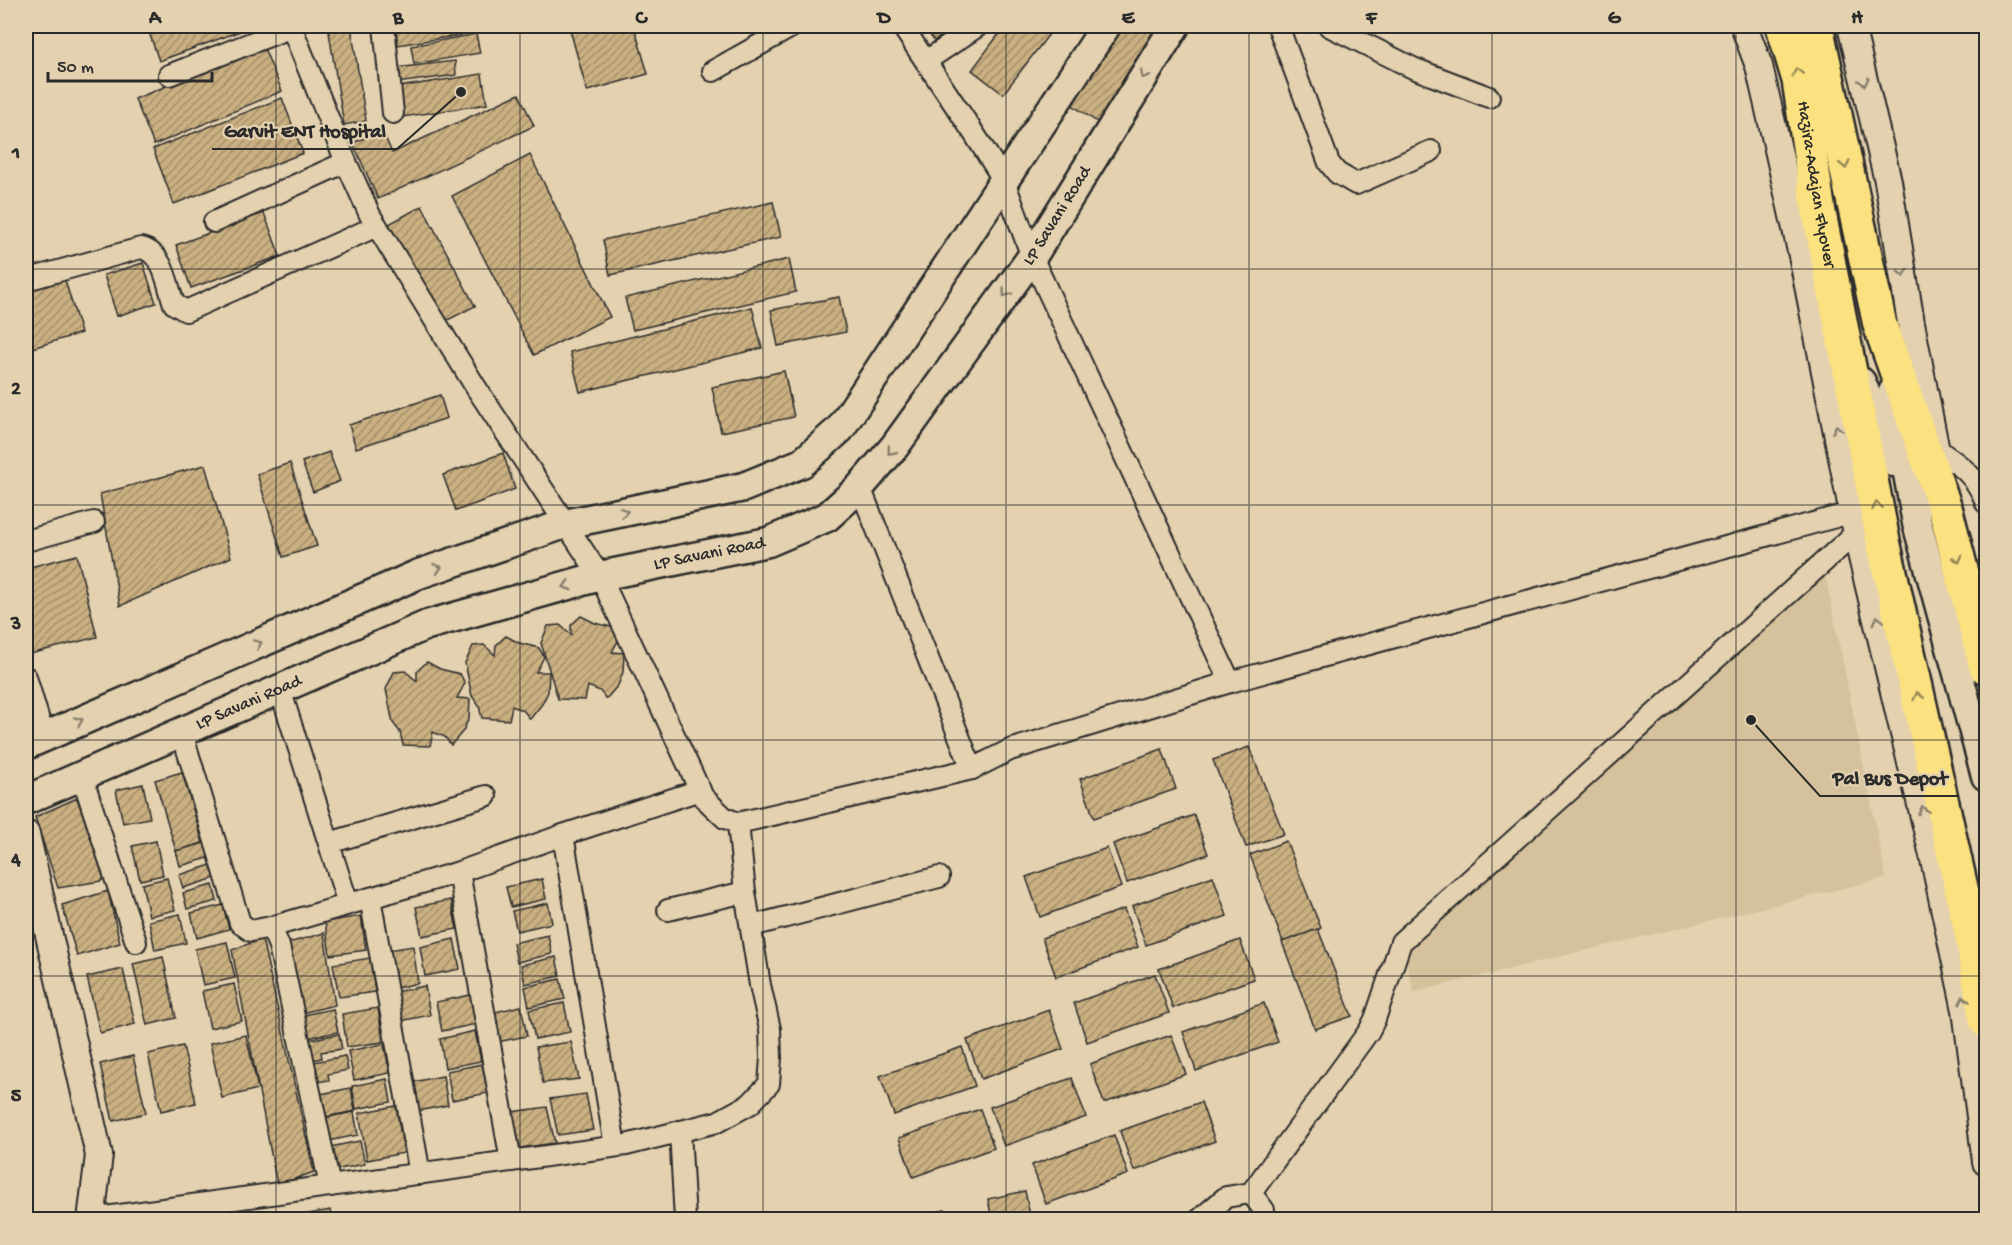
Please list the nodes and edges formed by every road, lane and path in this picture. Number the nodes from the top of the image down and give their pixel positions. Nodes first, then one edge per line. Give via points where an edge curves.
1 (292, 26) edge
2 (384, 26) edge
3 (793, 26) edge
4 (902, 26) edge
5 (978, 26) edge
6 (1106, 26) edge
7 (1175, 26) edge
8 (1278, 26) edge
9 (1329, 26) edge
10 (1744, 26) edge
11 (1783, 26) edge
12 (1816, 26) edge
13 (1851, 26) edge
14 (926, 62) junction
15 (713, 71) dead end
16 (169, 75) dead end
17 (1489, 97) dead end
18 (393, 113) dead end
19 (1431, 150) dead end
20 (346, 162) junction
21 (1004, 181) junction
22 (214, 222) dead end
23 (377, 226) junction
24 (1032, 256) junction
25 (26, 280) edge
26 (1846, 343) junction
27 (1936, 448) junction
28 (860, 487) junction
29 (1986, 503) edge
30 (1932, 517) junction
31 (94, 522) dead end
32 (1856, 522) junction
33 (565, 524) junction
34 (26, 541) edge
35 (600, 576) junction
36 (1986, 667) edge
37 (26, 677) edge
38 (1230, 682) junction
39 (280, 689) junction
40 (182, 733) junction
41 (34, 741) edge
42 (972, 769) junction
43 (82, 776) junction
44 (1986, 777) edge
45 (700, 790) junction
46 (486, 796) dead end
47 (26, 800) edge
48 (738, 823) junction
49 (26, 834) edge
50 (563, 835) junction
51 (329, 843) junction
52 (459, 872) junction
53 (939, 877) dead end
54 (745, 892) junction
55 (370, 898) junction
56 (348, 904) junction
57 (668, 910) dead end
58 (752, 926) junction
59 (271, 927) junction
60 (136, 942) dead end
61 (1986, 1021) edge
62 (680, 1131) junction
63 (615, 1146) junction
64 (511, 1161) junction
65 (1986, 1162) edge
66 (420, 1174) junction
67 (330, 1186) junction
68 (1251, 1193) junction
69 (91, 1219) edge
70 (685, 1220) edge
71 (1199, 1220) edge
72 (1264, 1220) edge

1 - 16 street
1 - 20 street
2 - 18 street
3 - 15 street
4 - 14 street
5 - 14 street
6 - 21 main road
7 -> 24 main road, LP Savani Road
8 - 19 street via 1329,163 1337,173 1356,184
9 - 17 street via 1413,68
32 -> 10 street via 1771,116
26 -> 11 highway, Hazira-Adajan Flyover via 1819,213 1799,80
12 -> 30 highway, Hazira-Adajan Flyover via 1880,325
13 -> 27 street via 1888,181
14 - 21 street
20 - 22 street
20 - 23 street
21 - 24 street
33 -> 21 main road via 744,487 802,463 840,429
23 - 25 street via 186,311 174,304 158,257 141,248
23 - 33 street
24 -> 28 main road, LP Savani Road via 895,446
24 - 38 street
26 - 30 main road
61 -> 26 highway, Hazira-Adajan Flyover via 1971,932 1883,541
27 - 29 street via 1974,478
27 - 30 street
28 - 35 main road, LP Savani Road via 827,517 768,542
28 - 42 street
30 -> 36 highway, Hazira-Adajan Flyover
30 - 44 main road
31 - 34 street
32 - 38 street
65 -> 32 street via 1966,1010
32 - 68 street via 1401,942 1369,1031
33 - 35 street
41 -> 33 main road via 419,574
35 -> 39 main road, LP Savani Road via 427,625
35 - 45 street
37 - 41 street
38 - 42 street via 1010,750
39 - 40 main road, LP Savani Road
39 - 51 street
40 - 43 main road, LP Savani Road
40 - 59 street via 240,923 251,931
42 - 48 street
43 - 47 main road, LP Savani Road
43 - 60 street
45 - 48 street via 724,818
45 - 50 street
46 - 51 street
48 - 54 street
49 - 69 street via 99,1155
50 - 52 street
50 - 63 street
51 - 56 street
52 - 55 street
52 - 64 street
53 - 58 street
54 - 57 street
54 - 58 street
55 - 56 street
55 - 66 street
56 - 59 street
58 - 62 street via 770,1029 769,1084 750,1104 717,1122
59 - 67 street via 279,946
62 - 63 street
62 - 70 street
63 - 64 street
64 - 66 street
66 - 67 street
67 - 69 street
68 - 71 street via 1226,1197
68 - 72 street via 1264,1210

